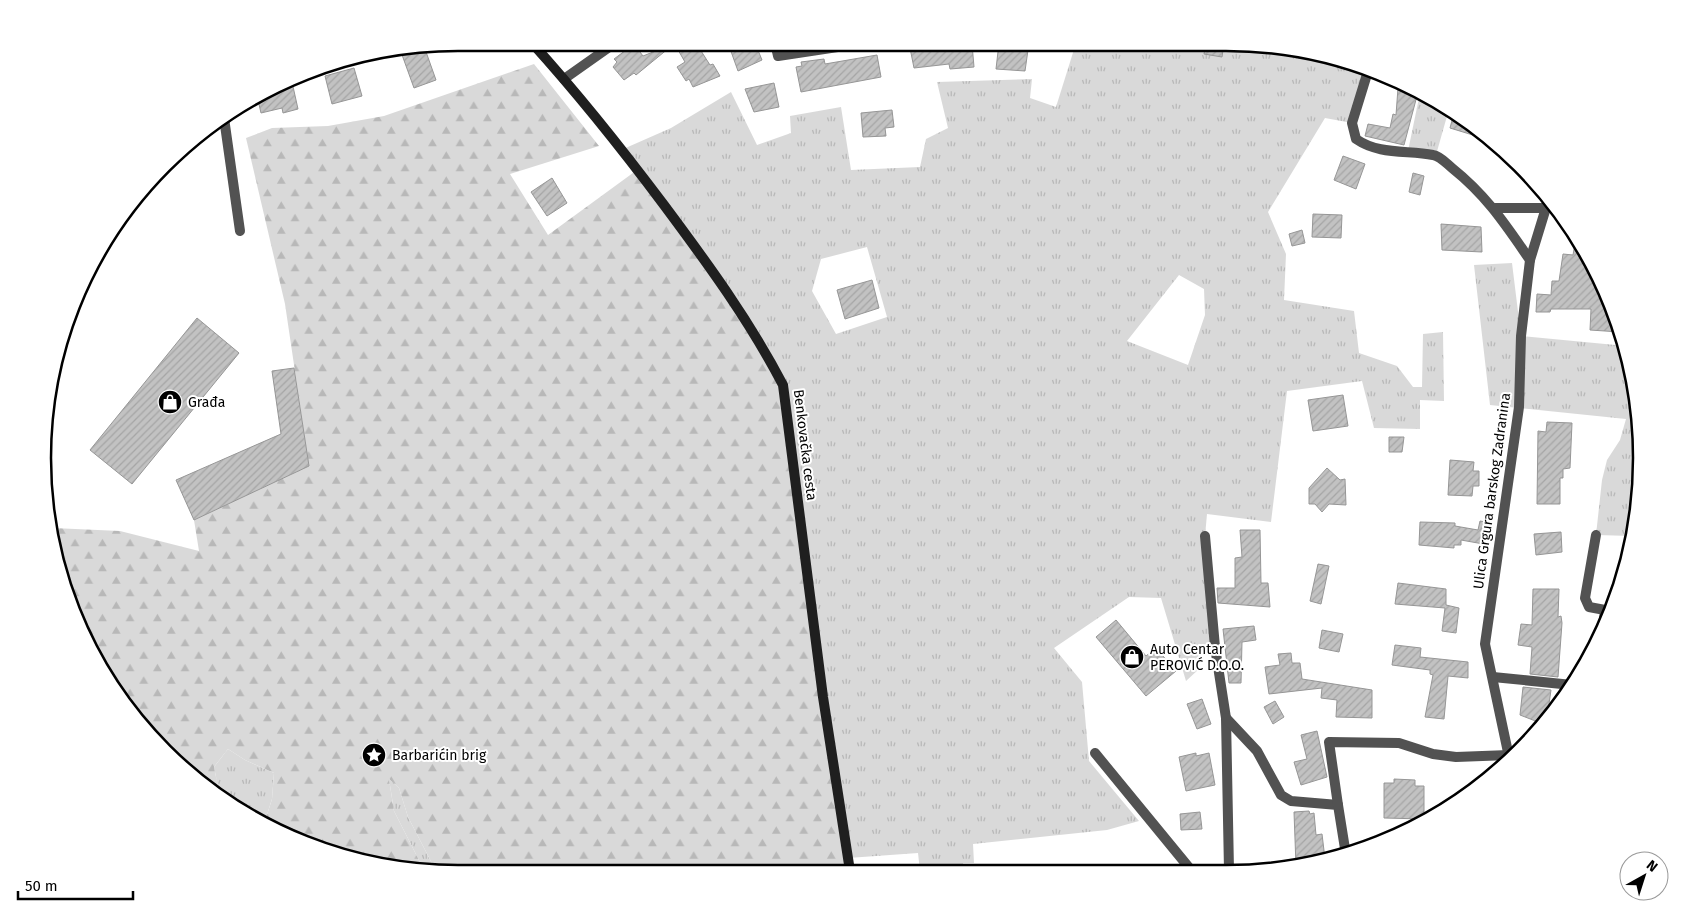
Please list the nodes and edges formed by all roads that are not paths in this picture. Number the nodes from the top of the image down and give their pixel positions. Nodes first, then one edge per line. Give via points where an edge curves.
1 (539, 51) edge
2 (604, 51) edge
3 (777, 51) edge
4 (811, 51) edge
5 (1366, 76) edge
6 (564, 79) junction
7 (225, 125) edge
8 (1543, 203) edge
9 (1546, 206) edge
10 (1495, 208) junction
11 (240, 232) dead end
12 (1530, 260) junction
13 (1596, 535) dead end
14 (1206, 536) dead end
15 (1604, 610) edge
16 (1493, 678) junction
17 (1564, 684) edge
18 (1226, 718) junction
19 (1508, 751) edge
20 (1095, 753) dead end
21 (1503, 756) edge
22 (1338, 805) junction
23 (1345, 847) edge
24 (849, 865) edge
25 (1187, 865) edge
26 (1229, 865) edge

1 - 6 main road, Benkovačka cesta
2 - 6 street
3 - 4 street via 778,56
5 - 10 street via 1352,123 1356,139 1385,150 1436,155
6 - 24 main road, Benkovačka cesta via 723,283 783,385 823,697
7 - 11 street
8 - 10 street
9 - 12 street, Ulica Grgura barskog Zadranina
10 - 12 street
12 - 16 street, Ulica Grgura barskog Zadranina via 1521,336 1519,407 1485,644
13 - 15 street via 1585,598 1589,607
14 - 18 street via 1215,647
16 - 17 street
16 - 19 street, Ulica Grgura barskog Zadranina
18 - 22 street via 1257,751 1281,795 1291,801
18 - 26 street
20 - 25 street
21 - 22 street via 1456,757 1399,744 1329,742
22 - 23 street

